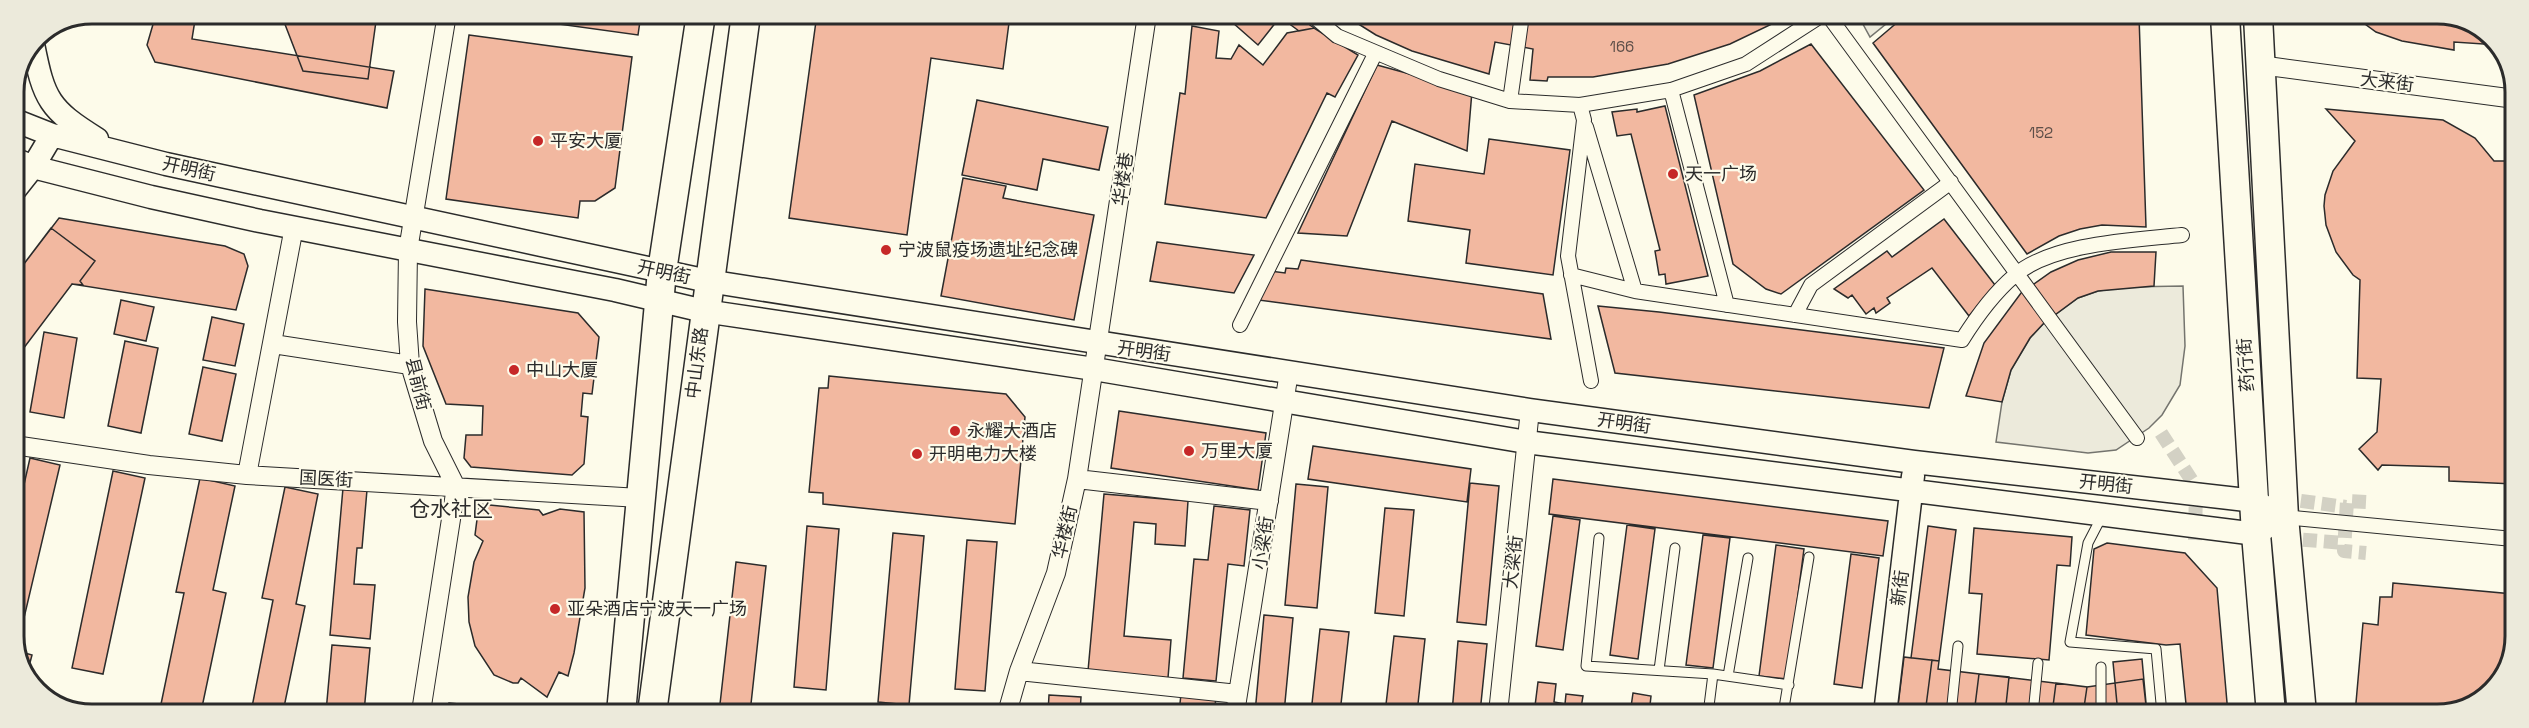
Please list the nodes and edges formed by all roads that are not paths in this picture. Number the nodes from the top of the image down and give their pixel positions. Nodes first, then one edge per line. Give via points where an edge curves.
1 (445, 24) edge
2 (699, 24) edge
3 (745, 24) edge
4 (1147, 24) edge
5 (1323, 24) edge
6 (1521, 24) edge
7 (1808, 24) edge
8 (1834, 24) edge
9 (2225, 24) edge
10 (2258, 24) edge
11 (35, 54) edge
12 (1375, 54) junction
13 (2260, 66) junction
14 (1671, 90) junction
15 (2505, 98) edge
16 (1510, 101) junction
17 (1580, 105) junction
18 (1584, 120) junction
19 (24, 124) edge
20 (52, 135) junction
21 (116, 151) junction
22 (24, 162) edge
23 (24, 163) edge
24 (1951, 183) junction
25 (413, 218) junction
26 (294, 227) junction
27 (2182, 235) dead end
28 (408, 250) junction
29 (662, 271) junction
30 (2016, 274) junction
31 (1571, 275) junction
32 (708, 281) junction
33 (1635, 291) junction
34 (659, 300) junction
35 (1727, 305) junction
36 (704, 311) junction
37 (1795, 315) junction
38 (1240, 325) dead end
39 (273, 344) junction
40 (1098, 344) junction
41 (410, 365) junction
42 (1094, 369) junction
43 (1289, 372) junction
44 (1591, 381) dead end
45 (1284, 401) junction
46 (1530, 410) junction
47 (2137, 438) dead end
48 (1526, 442) junction
49 (24, 446) edge
50 (1914, 462) junction
51 (247, 475) junction
52 (1077, 479) junction
53 (456, 487) junction
54 (1912, 490) junction
55 (640, 498) junction
56 (1269, 501) junction
57 (2255, 501) junction
58 (2102, 515) junction
59 (2284, 517) junction
60 (2256, 534) junction
61 (1599, 538) dead end
62 (2505, 538) edge
63 (1675, 548) dead end
64 (1809, 557) dead end
65 (1748, 558) dead end
66 (1958, 646) dead end
67 (2038, 663) dead end
68 (2101, 667) dead end
69 (1659, 670) junction
70 (1019, 672) junction
71 (1713, 674) junction
72 (1728, 676) junction
73 (1789, 686) junction
74 (1238, 694) junction
75 (423, 704) edge
76 (622, 704) edge
77 (653, 704) edge
78 (1010, 704) edge
79 (1236, 704) edge
80 (1498, 704) edge
81 (1709, 704) edge
82 (1785, 704) edge
83 (1886, 704) edge
84 (1952, 704) edge
85 (2033, 704) edge
86 (2101, 704) edge
87 (2161, 704) edge
88 (2270, 704) edge
89 (2301, 704) edge

1 - 25 street, 县前街
2 - 29 main road
3 - 32 main road, 中山东路
4 - 40 street, 华楼巷
5 - 12 street via 1337,36
6 - 16 street
7 - 14 street via 1746,64
8 - 24 street
9 - 57 main road, 药行街
10 - 13 main road, 药行街
11 - 21 street via 41,85 62,117
12 - 16 street
12 - 38 street
13 - 15 street, 大来街
13 - 59 main road, 药行街
14 - 17 street
14 - 35 street
16 - 17 street
17 - 18 street
18 - 31 street via 1568,256
18 - 33 street
19 - 20 street, 开明街
20 - 21 street, 开明街
20 - 22 street
21 - 25 street, 开明街
23 - 26 street, 开明街 via 151,197
24 - 30 street
24 - 37 street via 1811,285
25 - 28 street, 县前街
25 - 29 street, 开明街
26 - 28 street, 开明街
26 - 39 street
27 - 30 street via 2092,244 2050,257
28 - 34 street, 开明街
28 - 41 street, 县前街
29 - 32 street, 开明街
29 - 34 main road
30 - 37 street via 1982,310 1962,340
30 - 47 street
31 - 33 street
31 - 44 street
32 - 36 main road, 中山东路
32 - 40 street, 开明街
33 - 35 street
34 - 36 street, 开明街
34 - 55 main road
35 - 37 street
36 - 42 street, 开明街
36 - 77 main road, 中山东路
39 - 41 street
39 - 51 street
40 - 42 street, 华楼街
40 - 43 street, 开明街
41 - 53 street, 县前街 via 434,441
42 - 45 street, 开明街
42 - 52 street, 华楼街
43 - 45 street, 小梁街
43 - 46 street, 开明街
45 - 48 street, 开明街
45 - 56 street, 小梁街
46 - 48 street, 大梁街
46 - 50 street, 开明街
48 - 54 street, 开明街
48 - 80 street, 大梁街
49 - 51 street, 国医街
50 - 54 street, 新街
50 - 57 street, 开明街
51 - 53 street, 国医街
52 - 56 street
52 - 70 street, 华楼街 via 1056,573
53 - 55 street, 国医街
53 - 75 street
54 - 58 street, 开明街
54 - 83 street, 新街
55 - 76 main road
56 - 74 street, 小梁街
57 - 59 street, 开明街
57 - 60 main road, 药行街
58 - 60 street, 开明街
58 - 87 lane via 2088,543 2070,642 2156,649
59 - 60 street
59 - 62 street, 开明街
59 - 89 main road, 药行街
60 - 88 main road, 药行街
61 - 69 lane via 1586,666
63 - 69 lane
64 - 73 lane
65 - 72 lane
66 - 84 lane
67 - 85 lane
68 - 86 lane
69 - 71 lane
70 - 74 street
70 - 78 street, 华楼街
71 - 72 lane
71 - 81 lane
72 - 73 lane
73 - 82 lane
74 - 79 street, 小梁街

